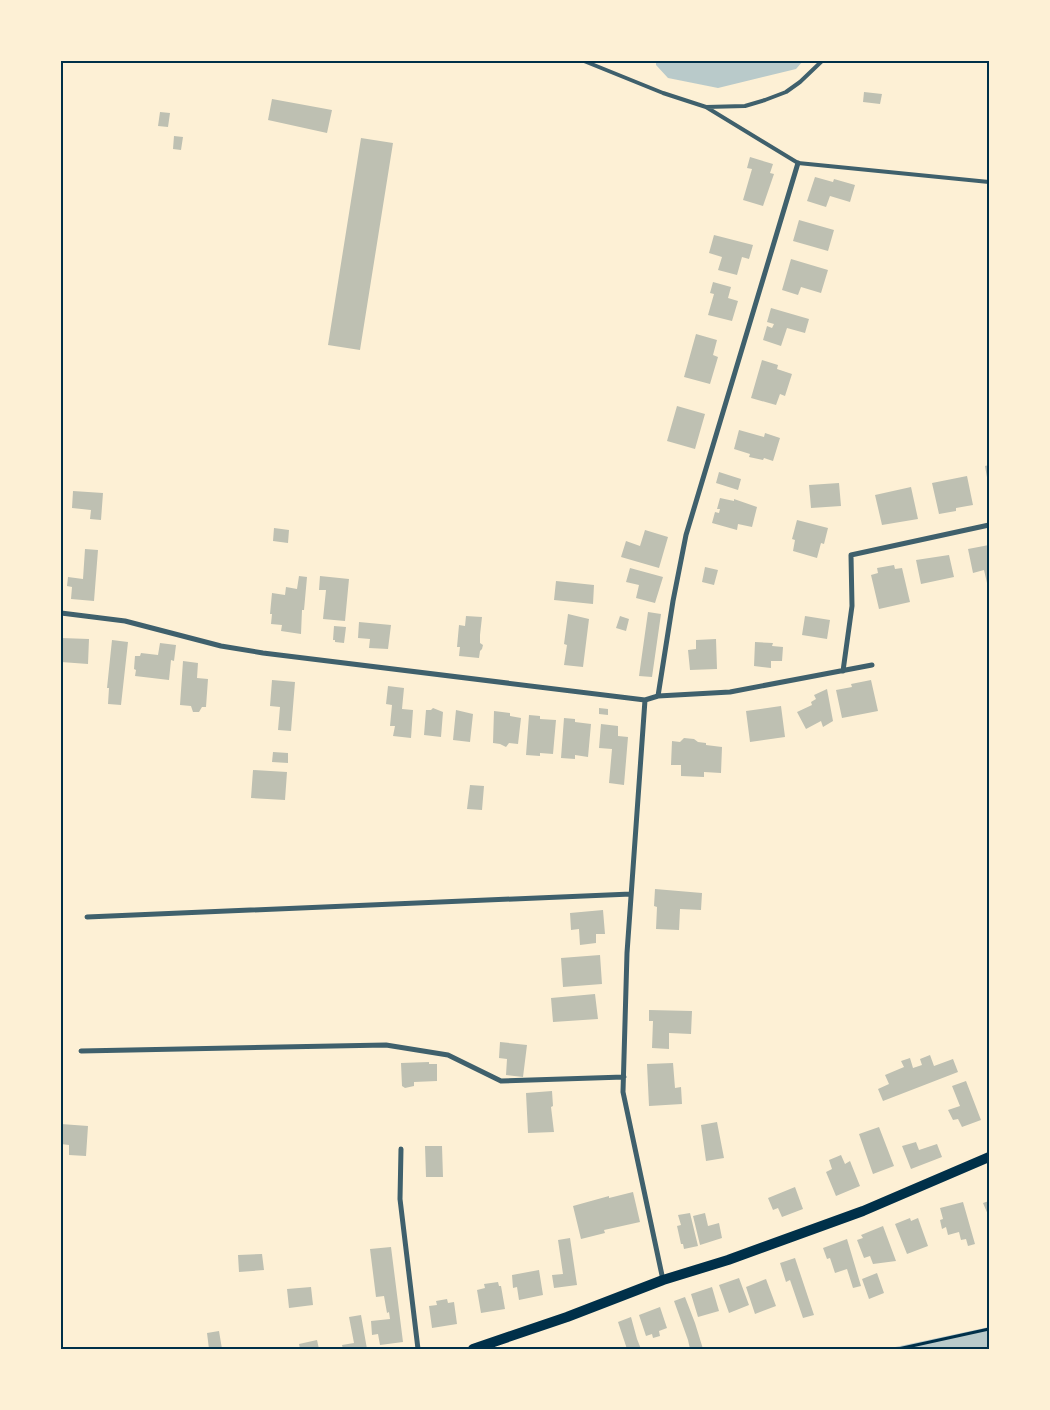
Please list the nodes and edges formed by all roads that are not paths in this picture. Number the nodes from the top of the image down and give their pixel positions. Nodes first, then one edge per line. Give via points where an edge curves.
1 (584, 61) edge
2 (822, 61) edge
3 (706, 107) junction
4 (798, 163) junction
5 (989, 182) edge
6 (989, 525) edge
7 (61, 613) edge
8 (872, 665) dead end
9 (843, 670) junction
10 (658, 696) junction
11 (645, 700) junction
12 (631, 894) junction
13 (87, 917) dead end
14 (80, 1051) dead end
15 (624, 1077) junction
16 (401, 1149) dead end
17 (989, 1157) edge
18 (663, 1280) junction
19 (418, 1349) edge
20 (474, 1349) edge

1 - 3 lane
2 - 3 lane via 786,92 745,106
3 - 4 lane
4 - 5 lane
4 - 10 street via 686,535
6 - 9 street via 851,555 852,606
7 - 11 street via 125,621 221,646 263,653
8 - 9 street
9 - 10 street via 730,692
10 - 11 street
11 - 12 street
12 - 13 street
12 - 15 street
14 - 15 street via 386,1045 448,1055 501,1081
15 - 18 street via 623,1092
16 - 19 street via 400,1199
17 - 18 main road via 863,1211
18 - 20 main road

